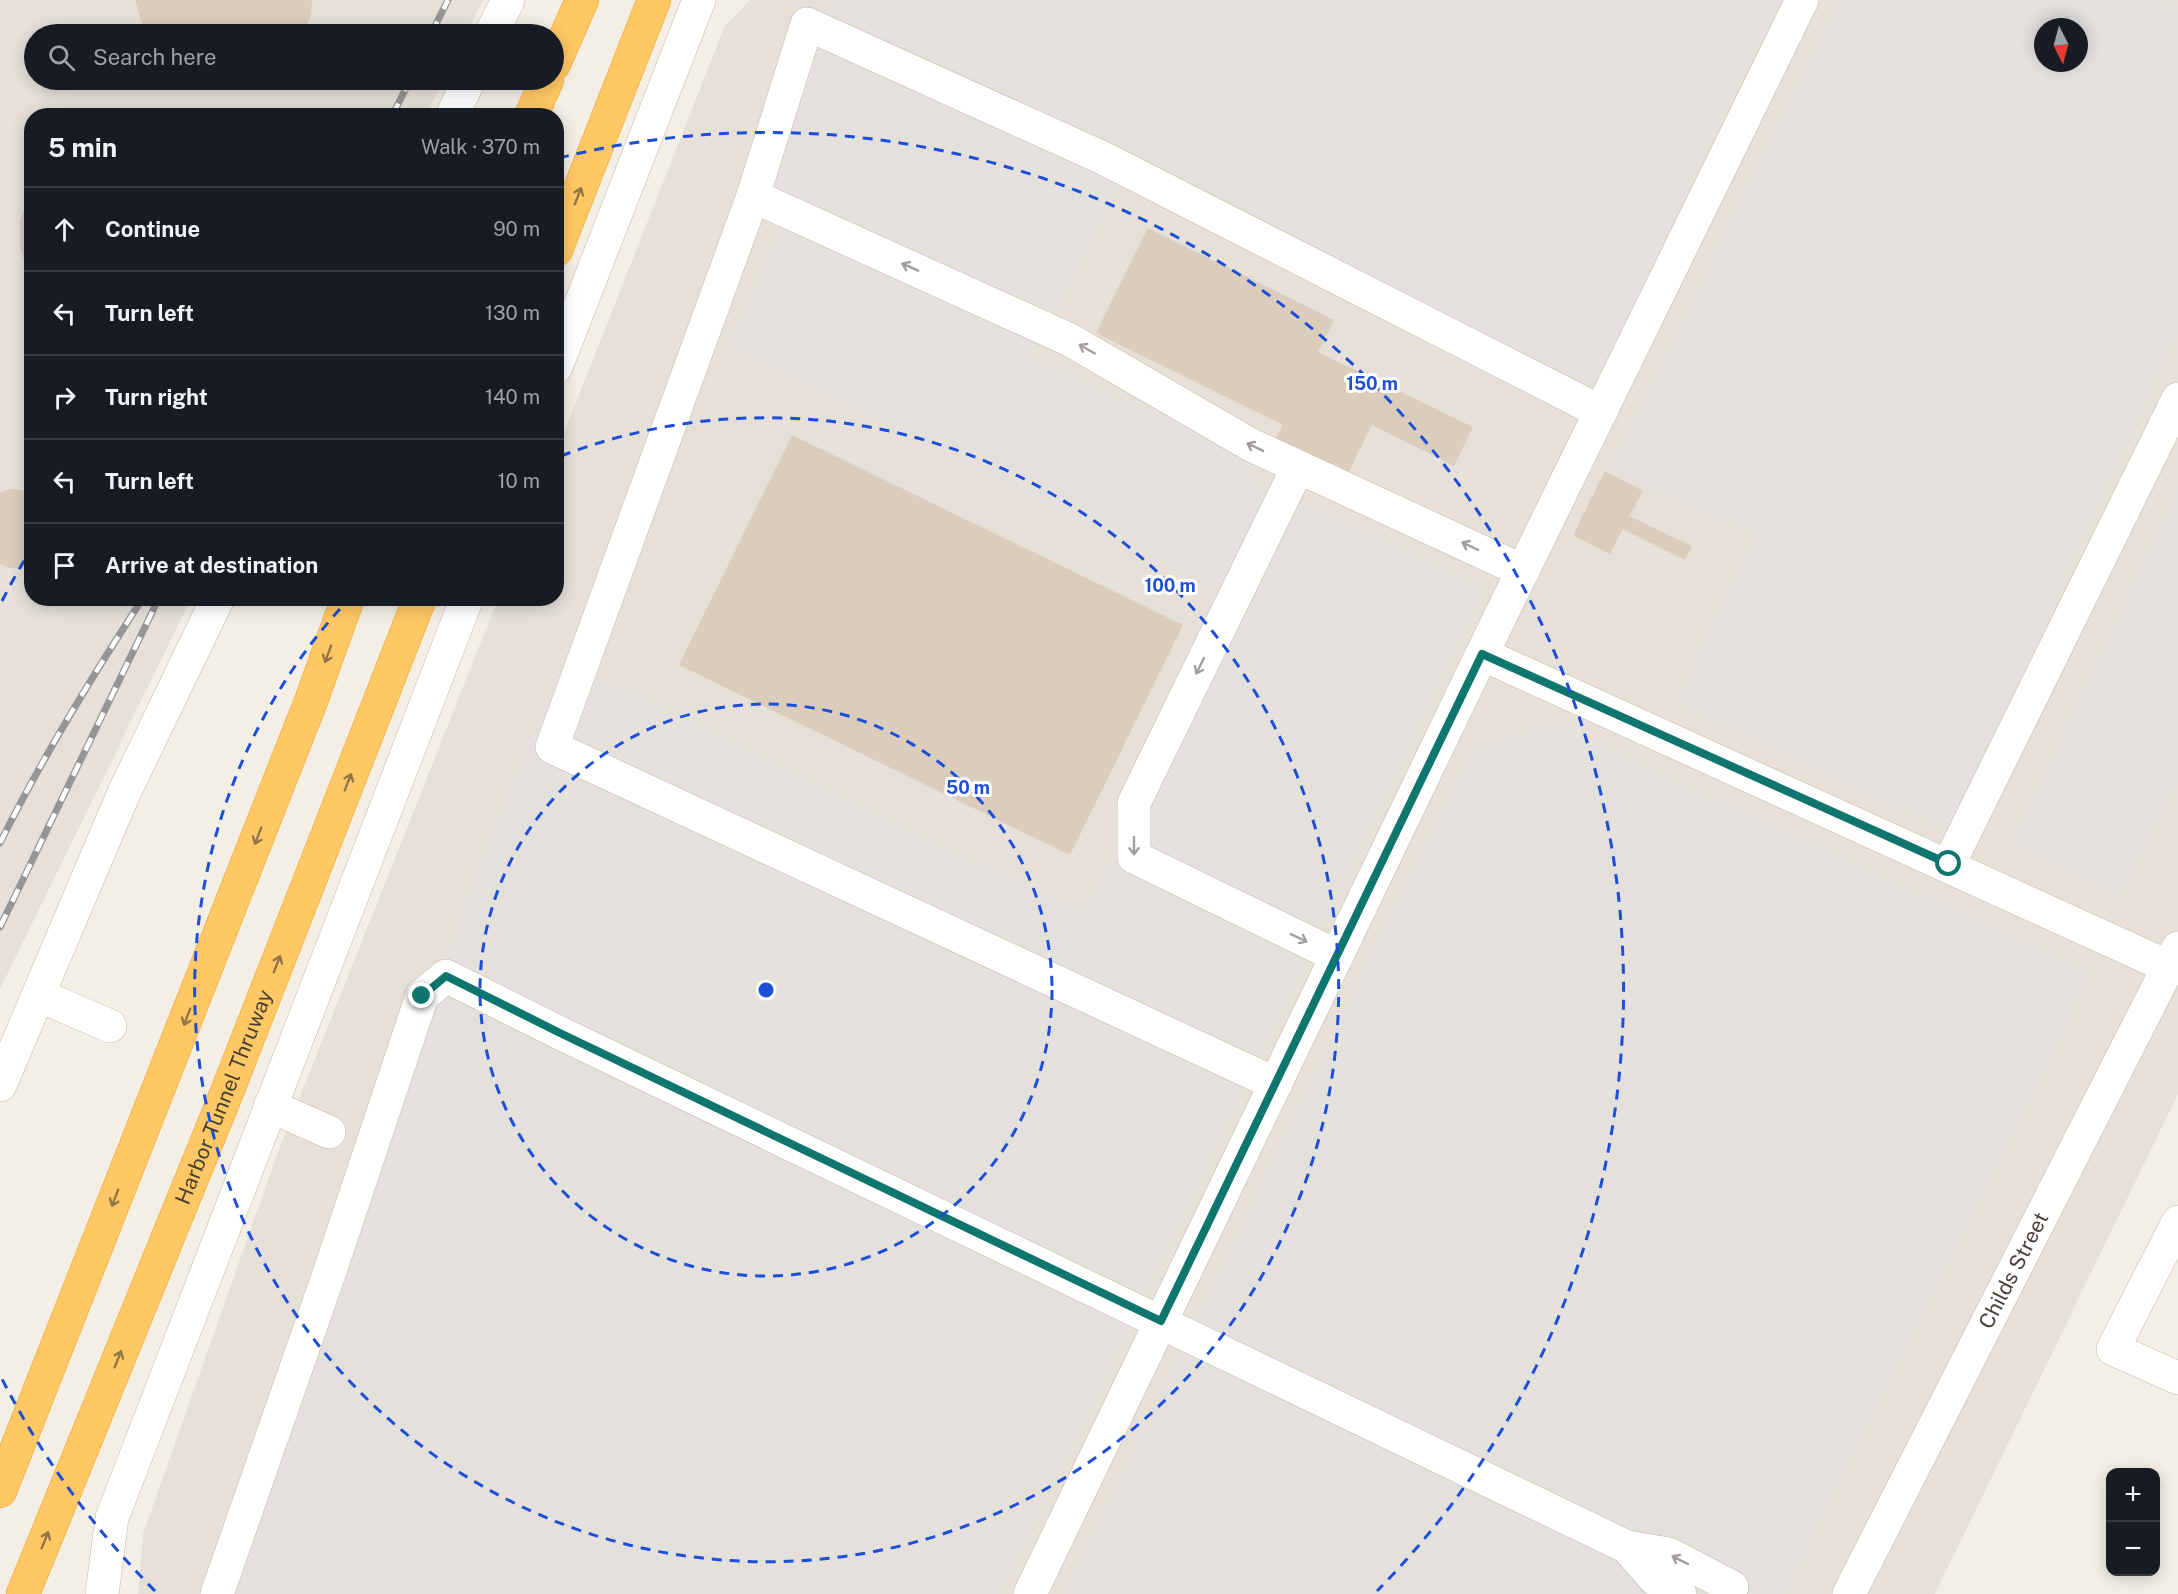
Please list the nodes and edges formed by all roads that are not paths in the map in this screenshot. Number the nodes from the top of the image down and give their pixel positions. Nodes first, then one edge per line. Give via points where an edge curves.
1 (508, 0) edge
2 (582, 0) edge
3 (654, 0) edge
4 (699, 0) edge
5 (1802, 0) edge
6 (496, 24) edge
7 (564, 41) edge
8 (465, 90) edge
9 (543, 90) edge
10 (456, 108) edge
11 (535, 108) edge
12 (753, 196) junction
13 (564, 230) edge
14 (564, 346) edge
15 (2178, 399) edge
16 (1601, 411) junction
17 (1298, 467) junction
18 (1523, 571) junction
19 (214, 606) edge
20 (345, 606) edge
21 (417, 606) edge
22 (464, 606) edge
23 (1482, 654) junction
24 (1949, 864) junction
25 (1337, 956) junction
26 (2173, 958) edge
27 (38, 995) junction
28 (110, 1026) dead end
29 (1276, 1084) junction
30 (0, 1085) edge
31 (270, 1106) junction
32 (330, 1132) dead end
33 (2178, 1222) edge
34 (1161, 1321) junction
35 (2178, 1378) edge
36 (0, 1491) edge
37 (1627, 1547) junction
38 (1732, 1587) dead end
39 (23, 1594) edge
40 (102, 1594) edge
41 (217, 1594) edge
42 (1030, 1594) edge
43 (1680, 1594) edge
44 (1849, 1594) edge

1 - 6 street
2 - 7 highway
13 -> 3 highway
4 - 14 street
5 - 16 street
8 - 10 street
9 - 11 highway
12 - 16 street via 807,24 1103,158
17 -> 12 street via 1251,445 1070,340
12 - 29 street via 552,747
15 - 24 street
16 - 18 street
18 -> 17 street
17 -> 25 street via 1134,803 1134,858
18 - 23 street
19 - 27 street via 123,795
20 -> 36 highway
39 -> 21 highway, Harbor Tunnel Thruway via 222,1103
22 - 31 street
23 - 24 street
23 - 25 street
24 - 26 street
25 - 29 street
26 - 44 street, Childs Street
27 - 28 street
27 - 30 street
29 - 34 street
31 - 32 street
31 - 40 street via 112,1518
33 - 35 street via 2113,1349
34 - 37 street
34 - 41 street via 446,976 422,996
34 - 42 street
38 -> 37 street via 1669,1554
37 - 43 street via 1654,1578

